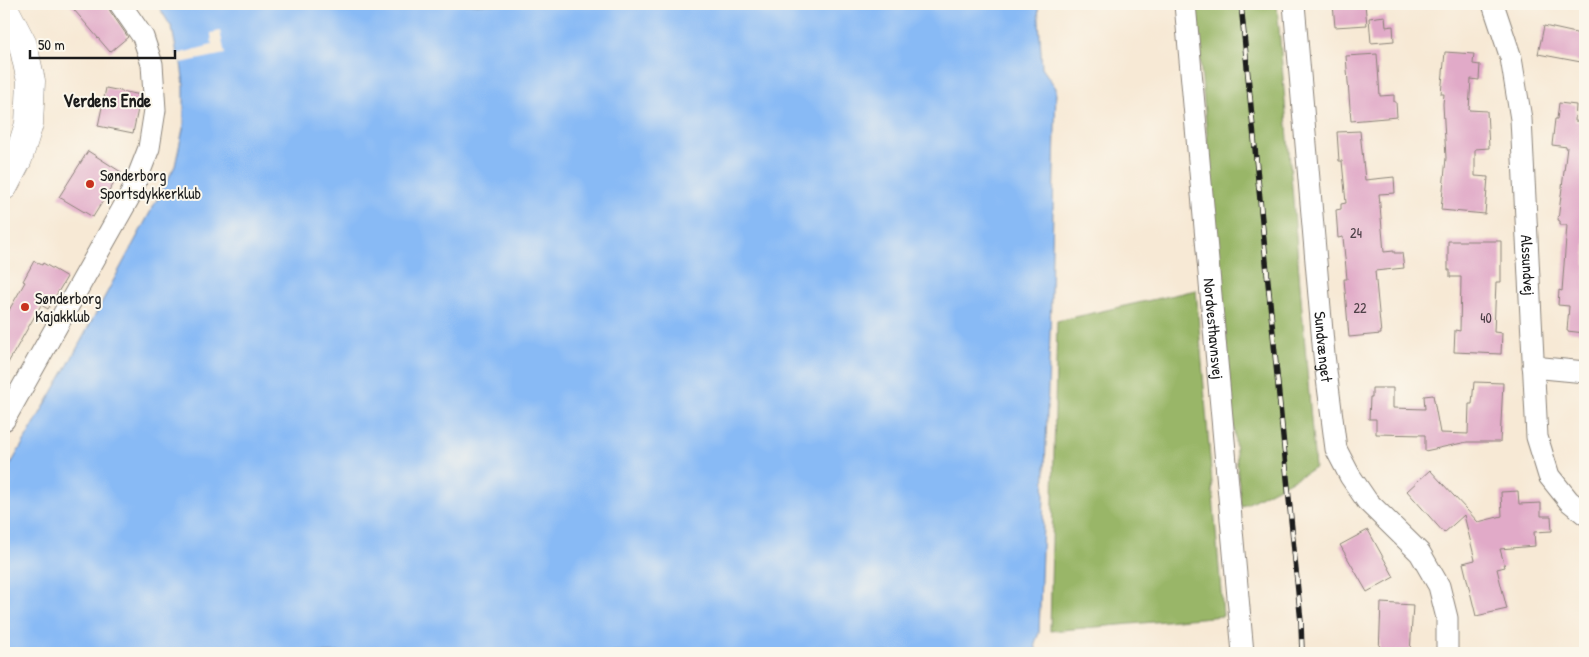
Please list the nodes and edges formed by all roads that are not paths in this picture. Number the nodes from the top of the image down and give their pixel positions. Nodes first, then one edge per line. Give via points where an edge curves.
1 (120, 4) edge
2 (1185, 4) edge
3 (1294, 4) edge
4 (1493, 4) edge
5 (4, 8) edge
6 (4, 186) edge
7 (1533, 367) junction
8 (1585, 372) edge
9 (4, 420) edge
10 (1585, 514) edge
11 (1243, 653) edge
12 (1448, 653) edge

1 - 9 street via 144,36 152,64 154,110 149,148 131,194
2 - 11 street, Nordvesthavnsvej
3 - 12 street, Sundvænget via 1324,355 1336,449 1367,501 1420,553 1440,586 1447,618
4 - 7 street, Alssundvej via 1511,58 1521,119
5 - 6 street via 23,46 31,81 29,124 18,159
7 - 8 street
7 - 10 street, Alssundvej via 1537,437 1548,476

